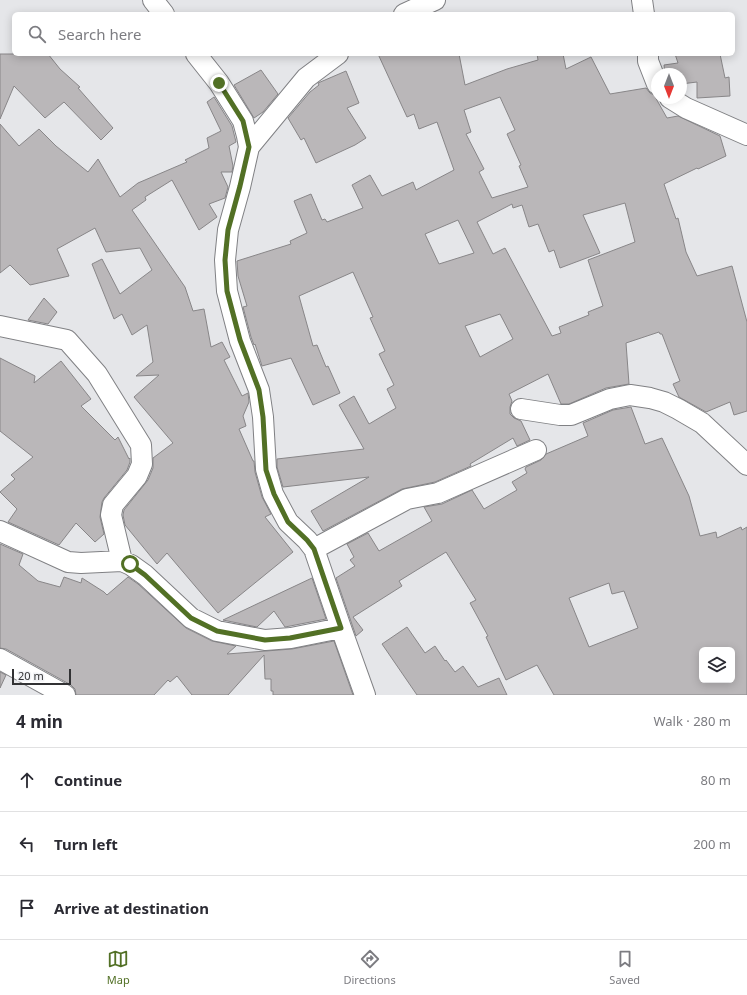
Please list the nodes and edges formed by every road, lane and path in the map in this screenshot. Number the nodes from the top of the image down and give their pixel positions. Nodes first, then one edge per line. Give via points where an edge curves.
1 (153, 0) edge
2 (435, 0) edge
3 (642, 0) edge
4 (162, 12) edge
5 (408, 12) edge
6 (644, 12) edge
7 (198, 56) edge
8 (335, 56) edge
9 (648, 56) edge
10 (651, 69) edge
11 (680, 104) edge
12 (747, 135) edge
13 (249, 147) junction
14 (0, 326) edge
15 (521, 409) dead end
16 (536, 450) dead end
17 (747, 465) edge
18 (0, 531) edge
19 (314, 549) junction
20 (122, 561) junction
21 (341, 628) junction
22 (0, 659) edge
23 (65, 695) edge
24 (365, 695) edge

1 - 4 street
2 - 5 street
3 - 6 street
7 - 13 street via 219,83 243,121
8 - 13 street via 306,78
9 - 10 street
11 - 12 street
13 - 19 street via 228,230 225,260 227,291 240,340 259,390 266,470 274,494 288,522
14 - 20 street via 67,340 97,374 141,445 142,464 137,476 113,505 111,515
15 - 17 street via 571,415 610,399 630,395 650,398 702,423
16 - 19 street via 438,493 407,499
18 - 20 street via 68,562
19 - 21 street
20 - 21 street via 145,575 191,618 217,631 265,640
21 - 24 street
22 - 23 street

